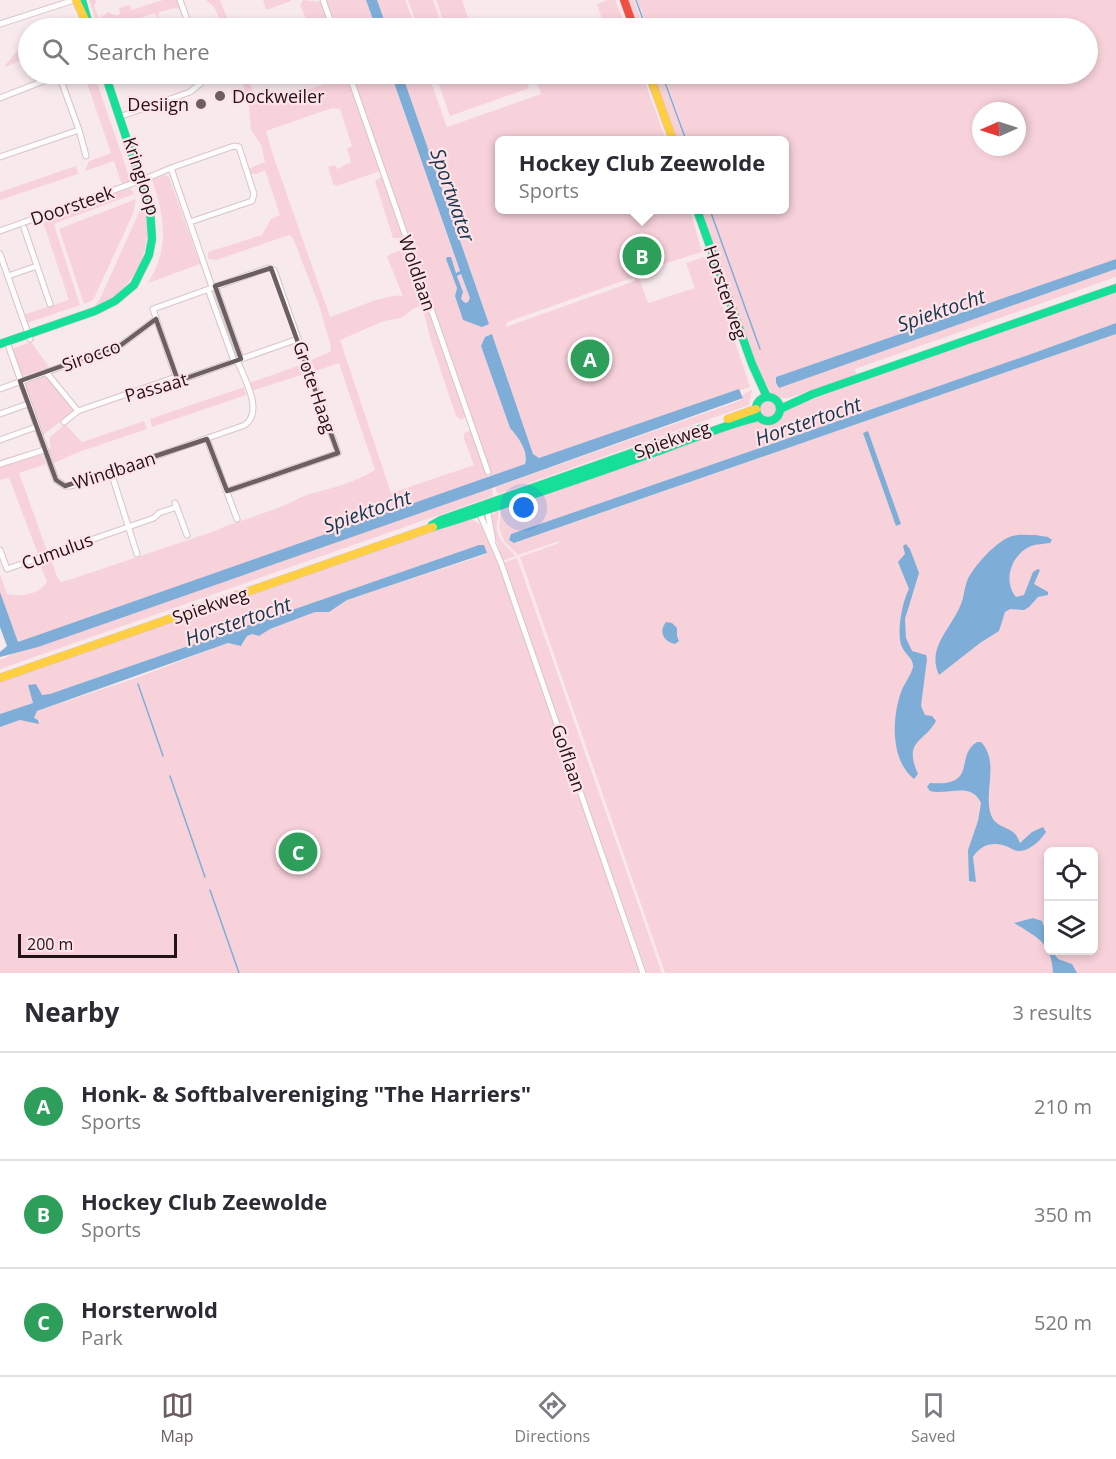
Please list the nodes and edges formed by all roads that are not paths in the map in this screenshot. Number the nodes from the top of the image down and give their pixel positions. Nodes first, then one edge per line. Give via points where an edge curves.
1 (75, 0) edge
2 (82, 0) edge
3 (180, 0) edge
4 (323, 0) edge
5 (624, 0) edge
6 (18, 18) edge
7 (19, 18) edge
8 (84, 18) edge
9 (86, 18) edge
10 (186, 18) edge
11 (329, 18) edge
12 (630, 18) edge
13 (0, 24) edge
14 (34, 84) edge
15 (63, 84) edge
16 (109, 84) edge
17 (200, 84) edge
18 (352, 84) edge
19 (653, 84) edge
20 (0, 98) edge
21 (120, 117) junction
22 (79, 130) junction
23 (671, 136) edge
24 (86, 156) dead end
25 (0, 157) edge
26 (171, 168) junction
27 (142, 180) junction
28 (698, 214) edge
29 (190, 222) junction
30 (24, 228) dead end
31 (0, 231) edge
32 (0, 254) edge
33 (37, 266) junction
34 (8, 276) junction
35 (212, 287) junction
36 (1116, 288) edge
37 (50, 304) dead end
38 (156, 319) junction
39 (29, 337) junction
40 (298, 339) junction
41 (4, 346) edge
42 (237, 360) junction
43 (46, 372) junction
44 (176, 377) junction
45 (20, 381) junction
46 (0, 389) edge
47 (764, 398) junction
48 (28, 404) junction
49 (779, 406) junction
50 (78, 411) junction
51 (757, 413) junction
52 (0, 414) edge
53 (64, 422) dead end
54 (36, 427) junction
55 (207, 439) junction
56 (0, 440) edge
57 (44, 450) junction
58 (0, 464) edge
59 (111, 472) junction
60 (488, 472) dead end
61 (228, 491) junction
62 (482, 510) junction
63 (237, 519) dead end
64 (127, 525) junction
65 (187, 536) dead end
66 (0, 550) edge
67 (138, 554) dead end
68 (0, 678) edge
69 (644, 973) edge

1 - 7 street
1 - 8 main road
2 - 9 main road
3 - 10 street
4 - 11 street
5 - 12 main road
6 - 13 street
14 - 20 street
15 - 22 street
16 - 21 main road, Kringloop
17 - 21 street via 190,92
18 - 60 street, Woldlaan
19 - 23 main road
21 - 27 main road, Kringloop
22 - 24 street
22 - 25 street
26 - 27 street
26 - 29 street, Windbaan
26 - 29 street via 234,146 242,157 254,194 252,201
27 - 31 street, Doorsteek
27 - 39 main road, Kringloop via 158,223 150,266 137,287 108,311
28 - 47 main road, Horsterweg
29 - 35 street, Windbaan
30 - 33 street
32 - 34 street
33 - 34 street
33 - 37 street
34 - 39 street
35 - 38 street, Sirocco via 153,309
35 - 40 street, Grote Haag via 271,268
35 - 42 street, Windbaan
36 - 49 main road
38 - 43 street, Sirocco via 122,345
38 - 44 street
39 - 41 main road, Kringloop
40 - 42 street, Passaat
40 - 61 street, Grote Haag via 338,453
41 - 45 street, Windbaan
42 - 44 street, Passaat via 184,379
42 - 55 street, Windbaan via 253,405 253,417 245,425
43 - 45 street, Sirocco
43 - 50 street
44 - 50 street, Passaat
45 - 46 street
45 - 48 street, Windbaan
47 - 49 main road via 775,400
47 - 51 main road
48 - 52 street
48 - 54 street, Windbaan
49 - 51 main road via 779,414 772,421 767,422
50 - 53 street, Passaat
51 - 62 main road, Spiekweg via 676,445
54 - 56 street
54 - 57 street, Windbaan
55 - 59 street, Windbaan
55 - 61 street via 223,488
57 - 58 street
57 - 59 street, Windbaan via 56,480 65,486
59 - 64 street
61 - 63 street
62 - 68 main road, Spiekweg
62 - 69 street, Golflaan
64 - 65 street via 154,518 176,505
64 - 66 street, Cumulus via 7,569
64 - 67 street

